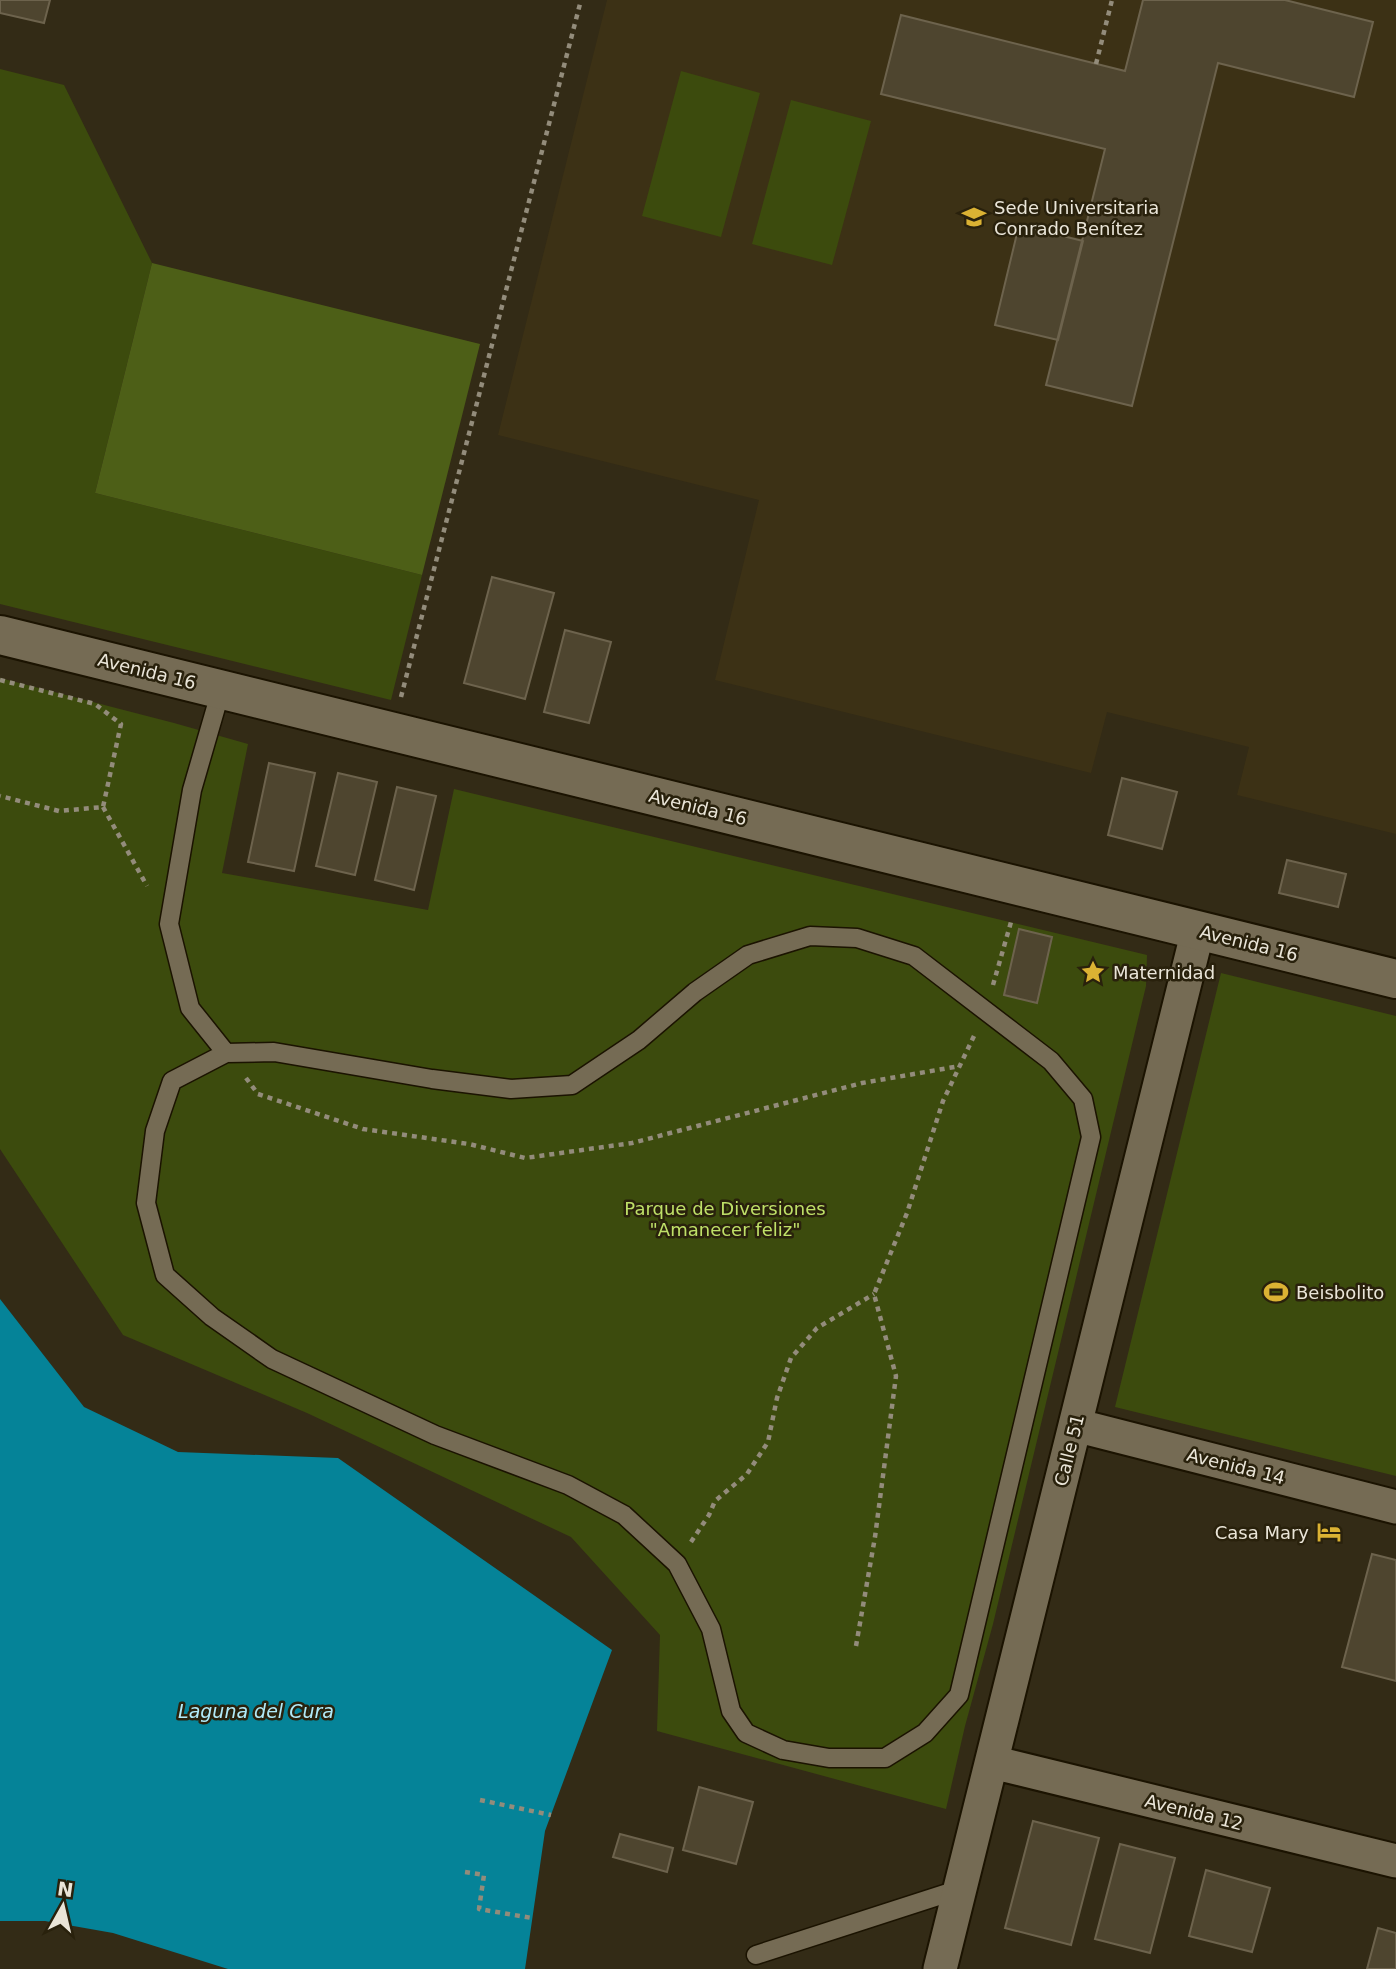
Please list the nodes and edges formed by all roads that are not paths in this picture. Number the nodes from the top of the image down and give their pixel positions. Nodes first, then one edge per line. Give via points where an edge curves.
1 (0, 635) edge
2 (221, 690) junction
3 (1198, 930) junction
4 (1396, 979) edge
5 (226, 1053) junction
6 (1075, 1425) junction
7 (1396, 1507) edge
8 (992, 1762) junction
9 (1396, 1861) edge
10 (960, 1889) junction
11 (757, 1955) dead end
12 (940, 1969) edge

1 - 2 street, Avenida 16
2 - 3 street, Avenida 16
2 - 5 lane via 192,790 169,924 190,1009
3 - 4 street, Avenida 16
3 - 6 street, Calle 51
5 - 5 lane via 274,1052 511,1089 572,1085 639,1040 748,955 810,936 857,938 914,956 1051,1061 1083,1100 1091,1138 959,1695 925,1733 885,1758 830,1758 783,1750 746,1733 731,1712 711,1629 677,1564 624,1515 568,1485 435,1435 272,1359 212,1317 165,1275 146,1203 155,1131 172,1081
6 - 7 street, Avenida 14
6 - 8 street, Calle 51
8 - 9 street, Avenida 12
8 - 10 street, Calle 51
10 - 11 lane
10 - 12 street, Calle 51

